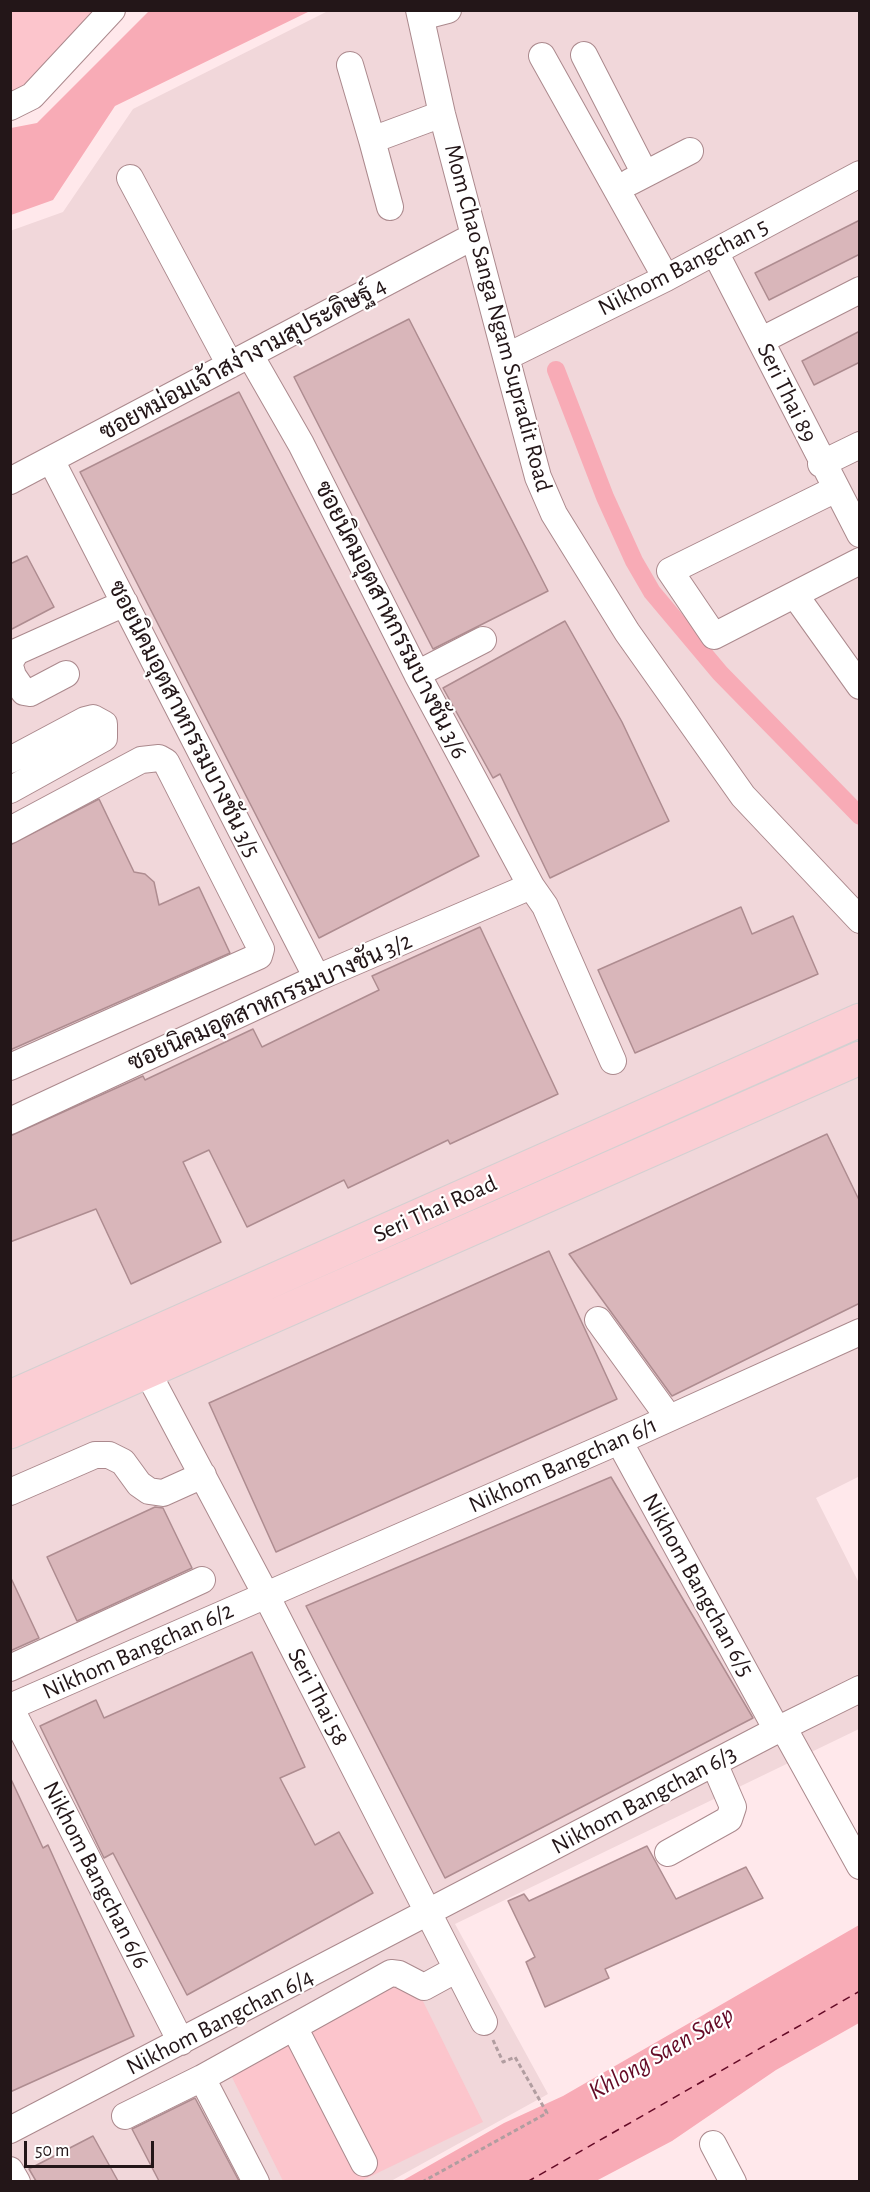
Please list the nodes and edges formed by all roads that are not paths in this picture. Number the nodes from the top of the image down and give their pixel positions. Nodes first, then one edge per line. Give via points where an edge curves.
1 (112, 10) edge
2 (448, 10) edge
3 (420, 14) edge
4 (584, 55) dead end
5 (542, 56) dead end
6 (350, 64) dead end
7 (10, 107) edge
8 (442, 114) junction
9 (372, 140) junction
10 (690, 151) dead end
11 (645, 174) junction
12 (860, 174) edge
13 (130, 178) dead end
14 (616, 189) junction
15 (390, 207) dead end
16 (474, 236) junction
17 (715, 252) junction
18 (666, 278) junction
19 (860, 290) edge
20 (762, 340) junction
21 (506, 357) junction
22 (240, 360) junction
23 (860, 445) edge
24 (51, 460) junction
25 (821, 464) junction
26 (10, 481) edge
27 (836, 489) junction
28 (860, 534) edge
29 (860, 561) edge
30 (795, 595) junction
31 (125, 603) junction
32 (483, 640) dead end
33 (10, 664) edge
34 (66, 674) dead end
35 (417, 674) junction
36 (860, 686) edge
37 (46, 741) junction
38 (10, 747) edge
39 (10, 760) edge
40 (10, 790) edge
41 (10, 830) edge
42 (531, 886) junction
43 (860, 920) edge
44 (317, 978) junction
45 (860, 1020) edge
46 (860, 1058) edge
47 (613, 1061) dead end
48 (10, 1067) edge
49 (10, 1121) edge
50 (598, 1320) dead end
51 (860, 1332) edge
52 (148, 1373) junction
53 (10, 1397) edge
54 (669, 1418) junction
55 (10, 1432) edge
56 (619, 1441) junction
57 (203, 1475) junction
58 (10, 1492) edge
59 (202, 1580) dead end
60 (266, 1595) junction
61 (10, 1668) edge
62 (860, 1689) edge
63 (10, 1707) edge
64 (780, 1728) junction
65 (714, 1763) junction
66 (668, 1853) dead end
67 (860, 1866) edge
68 (429, 1914) junction
69 (457, 1969) junction
70 (484, 2022) road end
71 (294, 2027) junction
72 (181, 2042) junction
73 (202, 2078) junction
74 (125, 2116) dead end
75 (10, 2130) edge
76 (713, 2144) dead end
77 (364, 2163) dead end
78 (10, 2170) edge
79 (16, 2181) edge
80 (256, 2181) edge
81 (732, 2181) edge

1 - 7 street via 32,96
2 - 3 street
3 - 8 street, Mom Chao Sanga Ngam Supradit Road
4 - 11 street
5 - 14 street
6 - 9 street
8 - 9 street
8 - 16 street, Mom Chao Sanga Ngam Supradit Road
9 - 15 street
10 - 11 street
11 - 14 street
12 - 17 street, Nikhom Bangchan 5
13 - 22 street, ซอยนิคมอุตสาหกรรมบางชัน 3/6
14 - 18 street
16 - 21 street, Mom Chao Sanga Ngam Supradit Road
16 - 22 street, ซอยหม่อมเจ้าสง่างามสุประดิษฐ์ 4
17 - 18 street, Nikhom Bangchan 5
17 - 20 street, Seri Thai 89
18 - 21 street, Nikhom Bangchan 5
19 - 20 street
20 - 25 street, Seri Thai 89
21 - 43 street, Mom Chao Sanga Ngam Supradit Road via 538,477 554,514 627,632 743,796
22 - 24 street, ซอยหม่อมเจ้าสง่างามสุประดิษฐ์ 4
22 - 35 street, ซอยนิคมอุตสาหกรรมบางชัน 3/6 via 301,444
23 - 25 street
24 - 26 street, ซอยหม่อมเจ้าสง่างามสุประดิษฐ์ 4
24 - 31 street, ซอยนิคมอุตสาหกรรมบางชัน 3/5
25 - 27 street, Seri Thai 89
27 - 28 street, Seri Thai 89
27 - 30 street via 670,571 714,636
29 - 30 street
30 - 36 street
31 - 33 street via 16,652
31 - 44 street, ซอยนิคมอุตสาหกรรมบางชัน 3/5
32 - 35 street
33 - 34 street via 24,692 30,693
35 - 42 street, ซอยนิคมอุตสาหกรรมบางชัน 3/6
37 - 38 street via 35,737
37 - 39 street
37 - 40 street via 93,718 106,730 104,738
41 - 48 street via 141,760 159,758 166,762 261,949 259,956
42 - 44 street, ซอยนิคมอุตสาหกรรมบางชัน 3/2
42 - 47 street, ซอยนิคมอุตสาหกรรมบางชัน 3/6 via 545,906
44 - 49 street, ซอยนิคมอุตสาหกรรมบางชัน 3/2
45 - 53 main road, Seri Thai Road
46 - 52 main road, Seri Thai Road
50 - 54 street
51 - 54 street, Nikhom Bangchan 6/1
52 - 55 main road, Seri Thai Road
52 - 57 street, Seri Thai 58
54 - 56 street, Nikhom Bangchan 6/1
56 - 60 street, Nikhom Bangchan 6/1
56 - 64 street, Nikhom Bangchan 6/5
57 - 58 street via 163,1493 149,1491 123,1462 109,1455 95,1455
57 - 60 street, Seri Thai 58
59 - 61 street
60 - 63 street, Nikhom Bangchan 6/2
60 - 68 street, Seri Thai 58
62 - 64 street, Nikhom Bangchan 6/3
63 - 72 street, Nikhom Bangchan 6/6
64 - 65 street, Nikhom Bangchan 6/3
64 - 67 street, Nikhom Bangchan 6/5
65 - 66 street via 733,1807 729,1819
65 - 68 street, Nikhom Bangchan 6/3
68 - 69 street, Seri Thai 58
68 - 72 street, Nikhom Bangchan 6/4
69 - 70 street, Seri Thai 58
69 - 71 street via 424,1987 391,1973
71 - 73 street
71 - 77 street
72 - 75 street, Nikhom Bangchan 6/4
73 - 74 street
73 - 80 street
76 - 81 street
78 - 79 street

